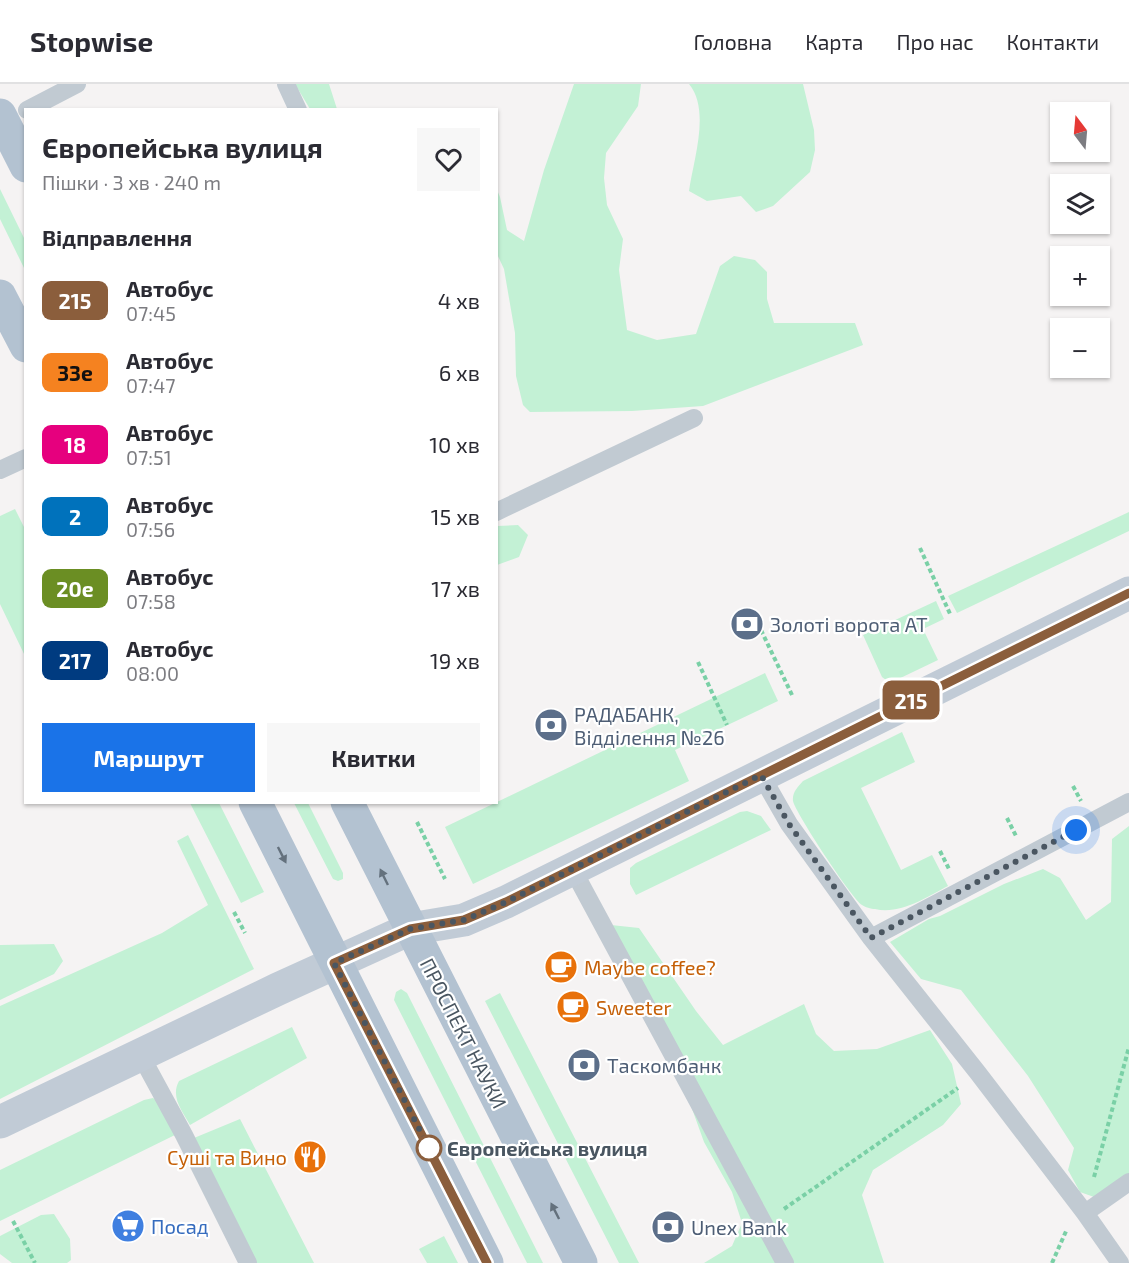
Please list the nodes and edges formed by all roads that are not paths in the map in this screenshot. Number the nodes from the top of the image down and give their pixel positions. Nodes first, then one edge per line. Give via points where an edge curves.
1 (77, 84) edge
2 (286, 84) edge
3 (27, 108) edge
4 (297, 108) edge
5 (14, 114) edge
6 (24, 157) edge
7 (0, 296) edge
8 (24, 342) edge
9 (694, 418) dead end
10 (24, 459) edge
11 (0, 470) edge
12 (498, 511) edge
13 (1129, 592) edge
14 (761, 775) junction
15 (1129, 802) edge
16 (256, 804) edge
17 (348, 804) edge
18 (572, 868) junction
19 (410, 929) junction
20 (871, 938) junction
21 (334, 963) junction
22 (140, 1054) junction
23 (0, 1122) edge
24 (1129, 1182) edge
25 (1085, 1213) junction
26 (248, 1263) edge
27 (487, 1263) edge
28 (581, 1263) edge
29 (785, 1263) edge
30 (1120, 1263) edge

1 - 3 lane
2 - 4 lane
5 - 6 main road
7 - 8 main road
9 - 12 lane
10 - 11 lane
13 - 14 main road
14 - 18 main road
14 - 20 lane via 789,824
15 - 20 lane
16 -> 21 main road
19 -> 17 main road, ПРОСПЕКТ НАУКИ
18 - 19 main road via 464,920
18 - 29 lane
19 - 21 main road
28 -> 19 main road, ПРОСПЕКТ НАУКИ
20 - 25 lane
21 - 22 main road
21 - 27 main road
22 - 23 main road
22 - 26 lane
24 - 25 lane
25 - 30 lane

